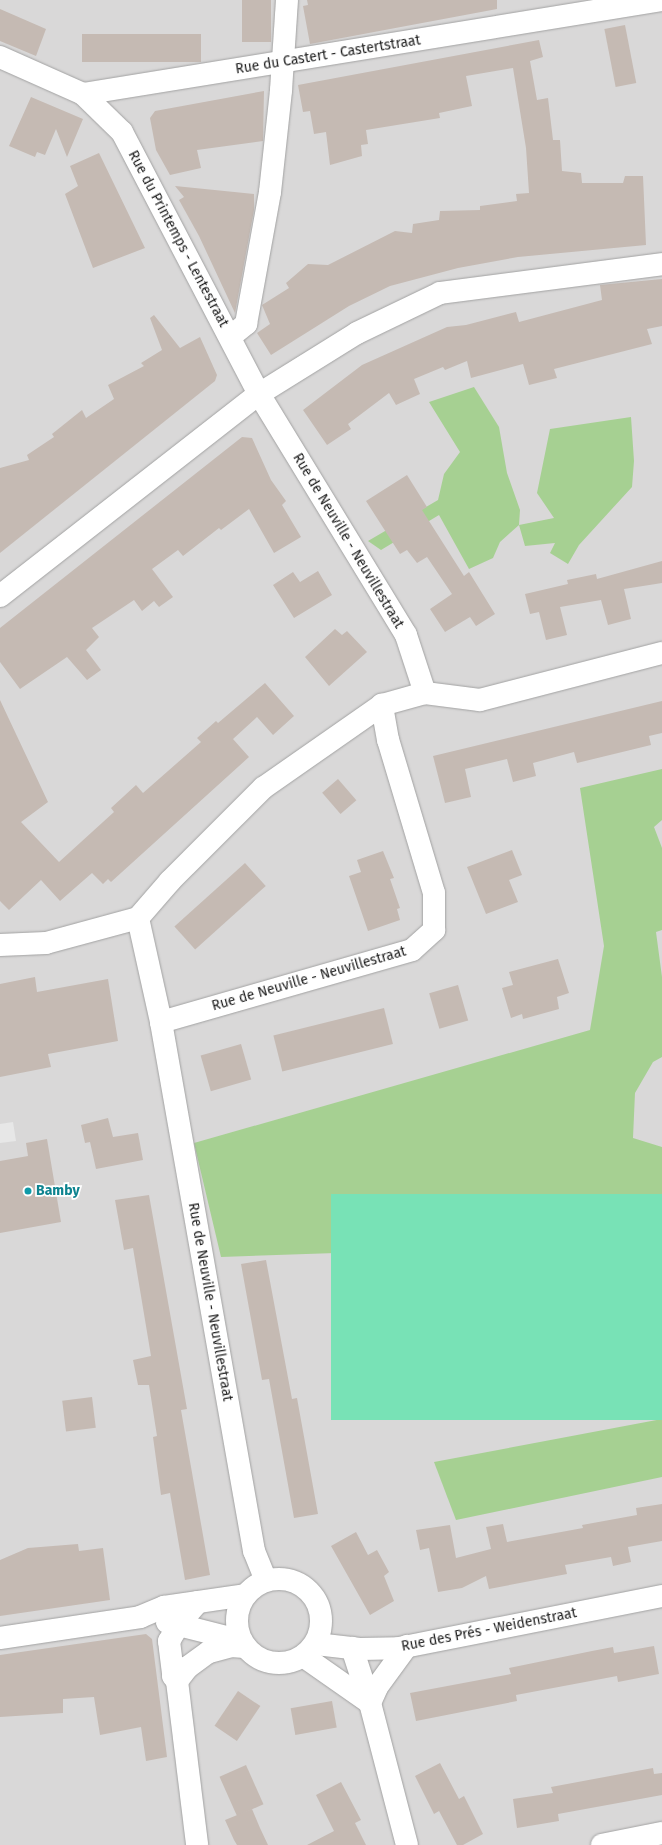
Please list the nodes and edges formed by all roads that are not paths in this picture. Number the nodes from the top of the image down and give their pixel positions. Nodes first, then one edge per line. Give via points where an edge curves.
1 (287, 0) edge
2 (660, 0) edge
3 (0, 57) edge
4 (283, 63) junction
5 (83, 94) junction
6 (662, 264) edge
7 (230, 337) junction
8 (259, 394) junction
9 (0, 596) edge
10 (662, 653) edge
11 (425, 693) junction
12 (382, 705) junction
13 (138, 918) junction
14 (0, 946) edge
15 (161, 1022) junction
16 (266, 1580) junction
17 (245, 1596) junction
18 (662, 1596) edge
19 (198, 1602) junction
20 (140, 1617) junction
21 (179, 1624) junction
22 (0, 1638) edge
23 (243, 1644) junction
24 (407, 1646) junction
25 (352, 1648) junction
26 (310, 1650) junction
27 (177, 1681) junction
28 (370, 1703) junction
29 (662, 1834) edge
30 (197, 1845) edge
31 (407, 1845) edge
32 (602, 1845) edge

1 - 4 street
2 - 4 street, Rue du Castert - Castertstraat
3 - 5 street
4 - 5 street, Rue du Castert - Castertstraat
4 - 7 street via 270,192 246,324
5 - 7 street, Rue du Printemps - Lentestraat via 122,132
6 - 8 street via 440,293 357,333
7 - 8 street, Rue du Printemps - Lentestraat
8 - 9 street
8 - 11 street, Rue de Neuville - Neuvillestraat via 406,635
10 - 11 street via 480,700
11 - 12 street
12 - 13 street via 262,788 170,881
12 - 15 street, Rue de Neuville - Neuvillestraat via 388,740 434,893 434,930 412,950
13 - 14 street via 46,943
13 - 15 street, Rue de Neuville - Neuvillestraat
15 - 16 street, Rue de Neuville - Neuvillestraat via 254,1550
16 - 17 street
16 - 26 street via 292,1580 313,1595 322,1619 321,1632
17 - 19 street, Rue des Prés - Weidenstraat
17 - 23 street via 240,1604 237,1623
18 - 24 street, Rue des Prés - Weidenstraat
19 - 20 street, Rue des Prés - Weidenstraat via 164,1607
19 - 21 street
20 - 21 street, Rue des Prés - Weidenstraat
20 - 22 street, Rue des Prés - Weidenstraat
21 - 23 street, Rue des Prés - Weidenstraat
21 - 27 street via 169,1641
23 - 26 street, Rue des Prés - Weidenstraat via 257,1657 272,1663 288,1663
23 - 27 street via 209,1652 188,1667
24 - 25 street, Rue des Prés - Weidenstraat
24 - 28 street via 377,1686
25 - 26 street, Rue des Prés - Weidenstraat
25 - 28 street
26 - 28 street
27 - 30 street
28 - 31 street
29 - 32 street

